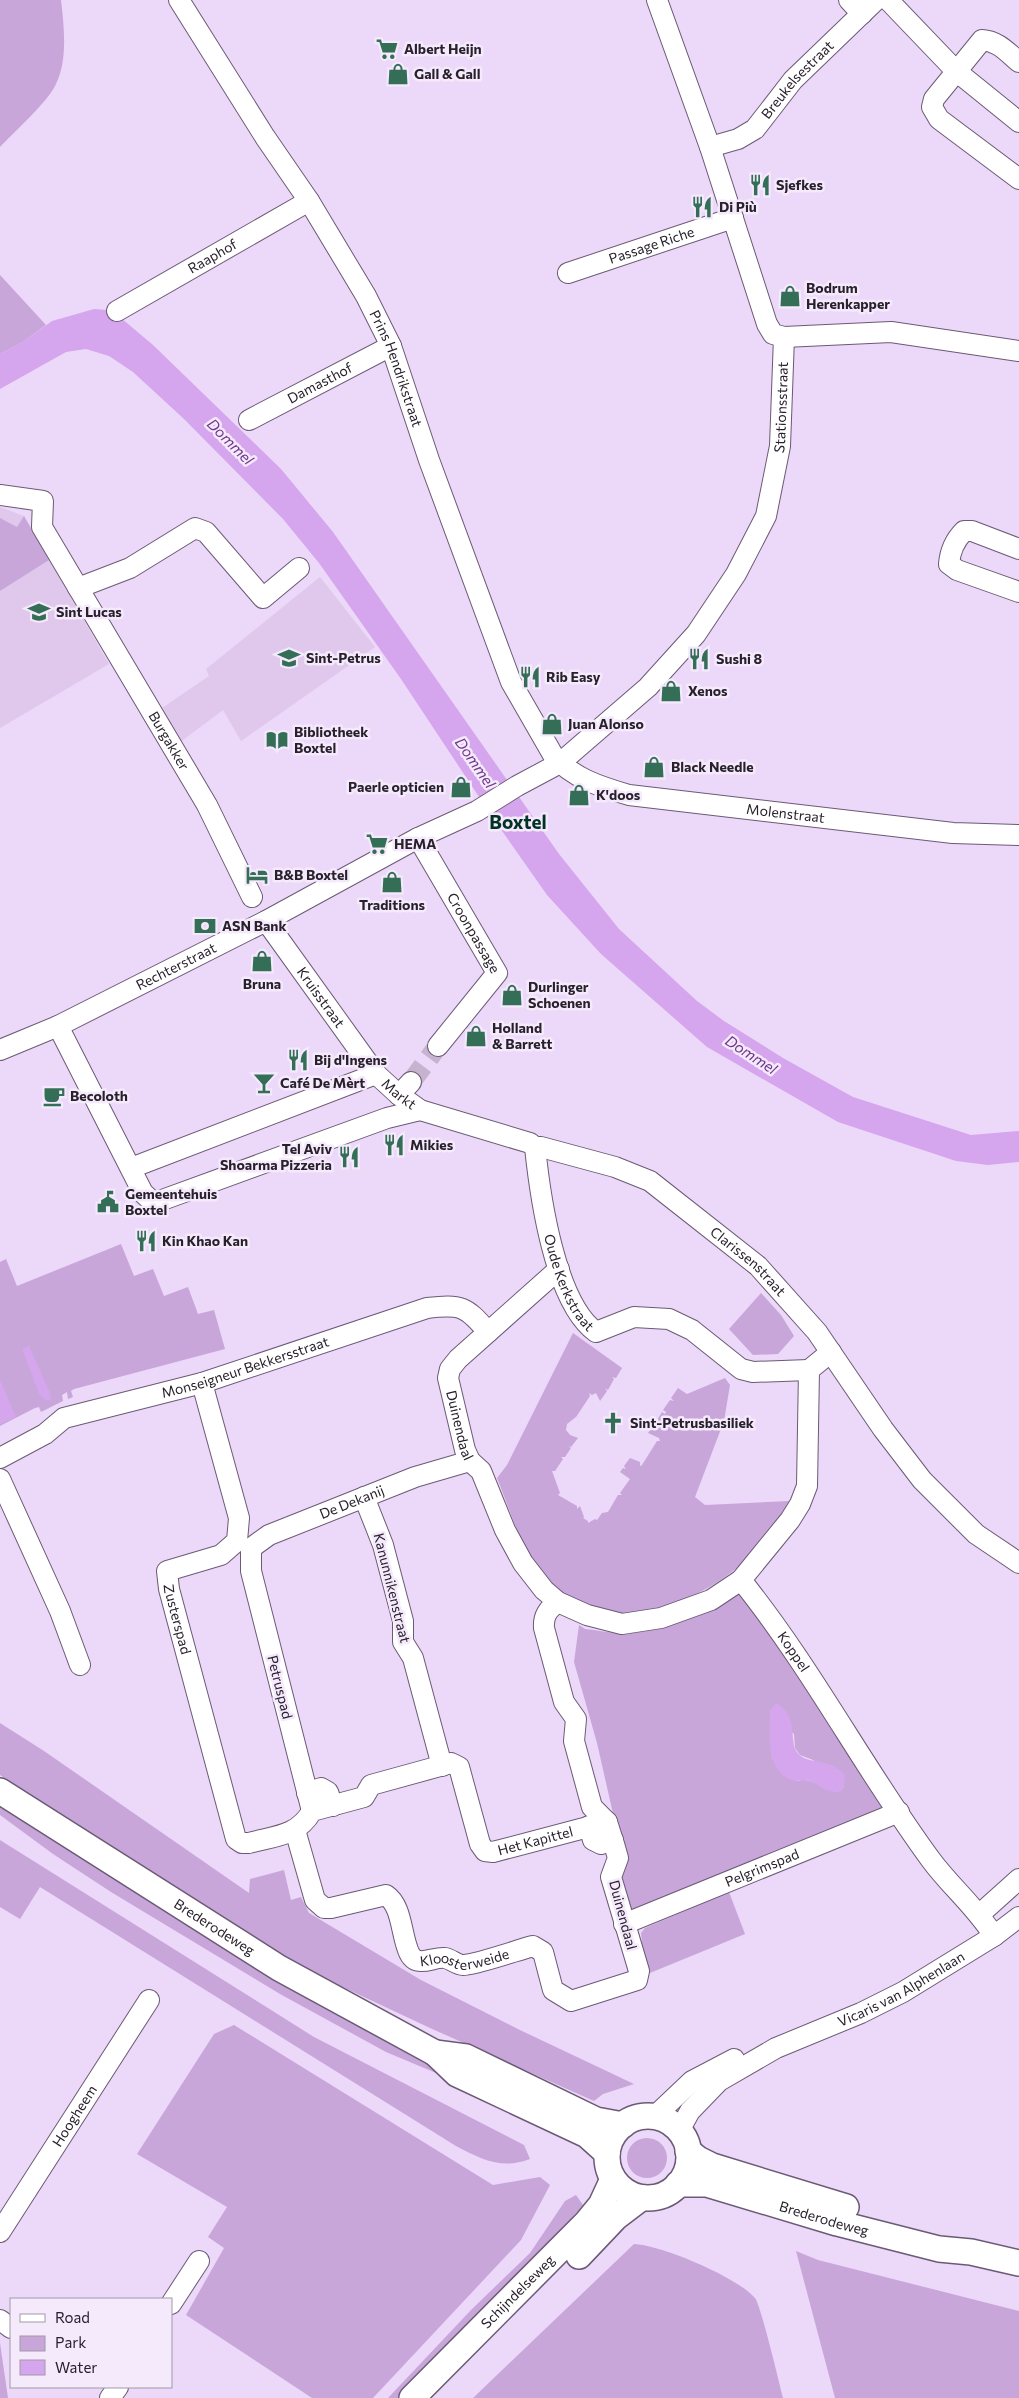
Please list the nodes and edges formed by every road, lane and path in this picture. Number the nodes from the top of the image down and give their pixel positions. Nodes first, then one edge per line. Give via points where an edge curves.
1 (179, 0) edge
2 (657, 0) edge
3 (888, 0) edge
4 (862, 5) edge
5 (1019, 62) edge
6 (956, 71) junction
7 (1019, 122) edge
8 (710, 147) junction
9 (1019, 179) edge
10 (309, 201) junction
11 (733, 218) junction
12 (568, 273) dead end
13 (117, 311) dead end
14 (784, 337) junction
15 (391, 346) junction
16 (1019, 351) edge
17 (249, 420) dead end
18 (0, 495) edge
19 (1019, 549) edge
20 (299, 568) dead end
21 (78, 588) junction
22 (1019, 592) edge
23 (560, 763) junction
24 (1019, 835) edge
25 (418, 838) junction
26 (252, 897) dead end
27 (266, 921) junction
28 (58, 1026) junction
29 (438, 1046) tunnel mouth
30 (0, 1050) edge
31 (376, 1074) junction
32 (420, 1110) junction
33 (535, 1147) junction
34 (130, 1168) junction
35 (559, 1269) junction
36 (488, 1332) junction
37 (831, 1352) junction
38 (809, 1370) junction
39 (202, 1384) junction
40 (0, 1458) edge
41 (470, 1460) junction
42 (0, 1480) edge
43 (364, 1497) junction
44 (249, 1562) joint
45 (1019, 1563) edge
46 (741, 1580) junction
47 (558, 1602) junction
48 (80, 1665) dead end
49 (441, 1766) junction
50 (0, 1791) edge
51 (310, 1802) junction
52 (899, 1812) junction
53 (603, 1829) junction
54 (295, 1830) junction
55 (1019, 1879) edge
56 (980, 1914) junction
57 (1019, 1918) edge
58 (624, 1924) junction
59 (994, 1936) junction
60 (637, 1980) joint
61 (149, 2000) dead end
62 (776, 2048) junction
63 (436, 2053) junction
64 (654, 2117) junction
65 (623, 2125) junction
66 (684, 2141) junction
67 (607, 2153) junction
68 (613, 2179) junction
69 (678, 2184) junction
70 (641, 2198) junction
71 (0, 2232) edge
72 (971, 2252) junction
73 (199, 2261) dead end
74 (1019, 2263) edge
75 (172, 2302) edge
76 (412, 2398) edge
77 (437, 2398) edge

1 - 10 street, Prins Hendrikstraat
2 - 8 street
3 - 6 street
4 - 8 street, Breukelsestraat via 793,80 755,129 738,139
5 - 6 street via 999,44 982,40
6 - 7 street
6 - 9 street via 934,99 934,113
8 - 11 street
10 - 13 street, Raaphof
10 - 15 street, Prins Hendrikstraat via 366,296
11 - 12 street, Passage Riche
11 - 14 street via 767,324 773,334
14 - 16 street via 890,332
14 - 23 street, Stationsstraat via 780,446 766,516 736,574 696,634 648,687
15 - 17 street, Damasthof
15 - 23 street, Prins Hendrikstraat via 510,682
18 - 21 street, Burgakker via 42,501 42,527
19 - 22 street via 972,530 964,531 958,537 949,564 956,570
20 - 21 street via 263,598 206,532 195,528 130,568
21 - 26 street, Burgakker via 207,805
23 - 24 street, Molenstraat via 575,775 629,794 953,833
23 - 25 street, Rechterstraat via 477,811
25 - 27 street, Rechterstraat
25 - 29 street, Croonpassage via 498,973
27 - 28 street, Rechterstraat
27 - 31 street, Kruisstraat
28 - 30 street, Rechterstraat
28 - 34 street
31 - 32 street, Markt via 405,1088
31 - 34 street, Markt
32 - 33 street, Clarissenstraat
32 - 34 street, Markt via 386,1118 154,1203 143,1193
33 - 35 street, Oude Kerkstraat via 542,1212
33 - 37 street, Clarissenstraat via 615,1167 650,1181 758,1266 792,1302
35 - 36 street, Duinendaal
35 - 38 street, Oude Kerkstraat via 580,1317 596,1332 634,1317 669,1318 692,1330 741,1369 753,1372
36 - 39 street, Monseigneur Bekkersstraat via 462,1307 427,1308
36 - 41 street, Duinendaal via 450,1368 448,1378
37 - 38 street
37 - 45 street, Clarissenstraat via 922,1480 960,1520
38 - 46 street via 807,1486 790,1520
39 - 40 street, Monseigneur Bekkersstraat via 64,1418 45,1434
39 - 54 street, Zusterspad via 239,1518 236,1541 221,1555 167,1571 169,1589 236,1839 250,1843
41 - 43 street, De Dekanij
41 - 47 street, Duinendaal via 481,1471 505,1530 523,1563
42 - 48 street via 60,1611
43 - 44 street, De Dekanij via 265,1538 251,1548
43 - 49 street, Kanunnikenstraat via 383,1545 403,1622 403,1642 413,1658
44 - 51 street, Petruspad
46 - 47 street, Duinendaal via 711,1600 661,1618 622,1624 587,1615
46 - 52 street, Koppel via 774,1624
47 - 53 street via 543,1619 544,1628 564,1702 576,1719 574,1741 592,1807
49 - 51 street via 371,1784 364,1796 333,1806
49 - 53 street, Het Kapittel via 451,1763 459,1767 480,1844 485,1851
50 - 63 main road, Brederodeweg via 279,1968
51 - 54 street via 305,1824
52 - 56 street, Koppel via 932,1861
52 - 58 street, Pelgrimspad
53 - 58 street, Duinendaal via 618,1858 610,1877
54 - 60 street, Kloosterweide via 319,1905 331,1908 386,1895 396,1906 407,1950 424,1962 444,1958 462,1965 533,1946 543,1952 553,1990 571,2001
55 - 56 street
56 - 59 street, Koppel
57 - 59 street, Vicaris van Alphenlaan
58 - 60 street, Duinendaal via 639,1972
59 - 62 street, Vicaris van Alphenlaan via 903,1992
61 - 71 street, Hoogheem
62 - 64 street, Vicaris van Alphenlaan via 756,2050 701,2075
62 - 66 street, Vicaris van Alphenlaan via 719,2081 690,2111
63 - 65 main road, Brederodeweg via 466,2057 596,2120
63 - 67 main road, Brederodeweg via 457,2074 587,2135
64 - 65 main road via 641,2117
64 - 66 main road via 671,2124
65 - 67 main road via 612,2138
66 - 69 main road via 688,2163
66 - 72 main road, Brederodeweg via 698,2159 712,2166 946,2238
67 - 68 main road
68 - 70 main road via 625,2191
68 - 76 main road, Schijndelseweg via 601,2205 587,2222
69 - 70 main road via 658,2197
69 - 72 main road, Brederodeweg via 707,2184 939,2249
70 - 77 main road, Schijndelseweg via 616,2217
72 - 74 main road, Brederodeweg
73 - 75 street

